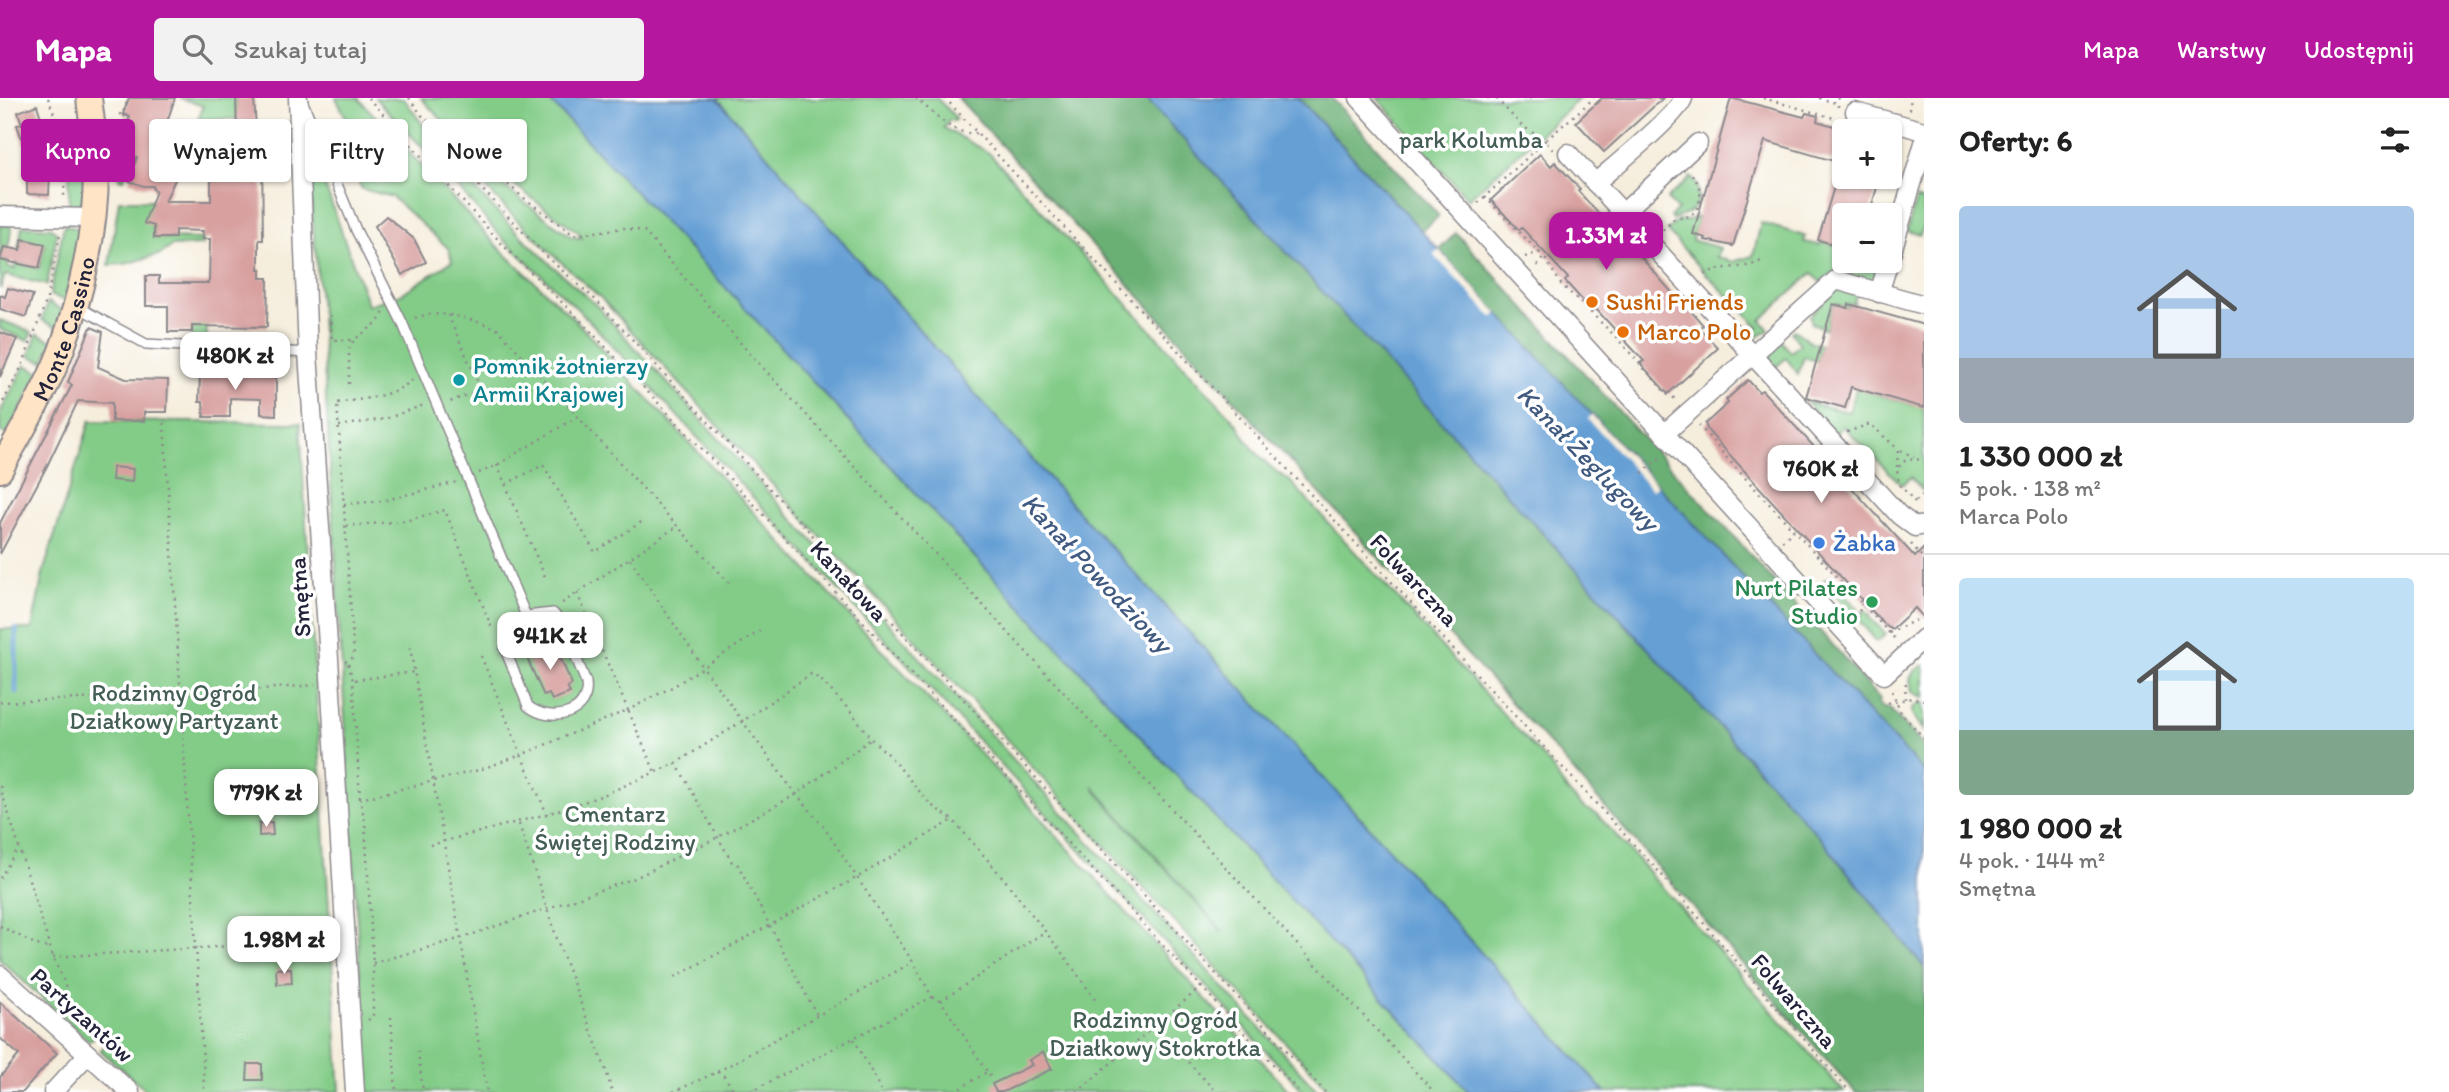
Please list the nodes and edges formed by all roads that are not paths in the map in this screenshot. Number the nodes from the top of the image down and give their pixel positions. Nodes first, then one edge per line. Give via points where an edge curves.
1 (89, 98) edge
2 (300, 98) edge
3 (1359, 98) edge
4 (1683, 98) edge
5 (1848, 116) road end
6 (1924, 131) edge
7 (1924, 143) edge
8 (1698, 144) dead end
9 (1568, 153) dead end
10 (1595, 183) junction
11 (1623, 213) junction
12 (0, 216) edge
13 (93, 218) junction
14 (1902, 218) edge
15 (1885, 273) edge
16 (1879, 293) junction
17 (1923, 301) edge
18 (75, 306) junction
19 (307, 353) junction
20 (1753, 354) junction
21 (1664, 434) junction
22 (0, 470) edge
23 (1924, 525) edge
24 (526, 616) junction
25 (1924, 638) edge
26 (0, 975) edge
27 (88, 1054) junction
28 (53, 1092) edge
29 (131, 1092) edge
30 (355, 1092) edge

1 - 13 street, Monte Cassino via 96,170
2 - 19 street, Smętna
2 - 24 lane via 356,230 402,322
3 - 21 street
4 - 10 street via 1681,106
5 - 6 street
7 - 14 street
8 - 11 street
9 - 10 street
10 - 11 street
11 - 20 street
12 - 13 street, Monte Cassino
13 - 18 street, Monte Cassino
15 - 16 street
16 - 17 street
16 - 20 street via 1836,280
18 - 19 lane via 146,344
18 - 22 street, Monte Cassino via 42,395
19 - 30 street, Smętna
20 - 21 street
20 - 23 street via 1907,523
21 - 25 street via 1884,675
24 - 24 lane via 509,628 505,649 528,706 540,714 567,713 580,705 587,690 562,623 553,613
26 - 27 street, Partyzantów
27 - 28 street
27 - 29 street, Partyzantów

